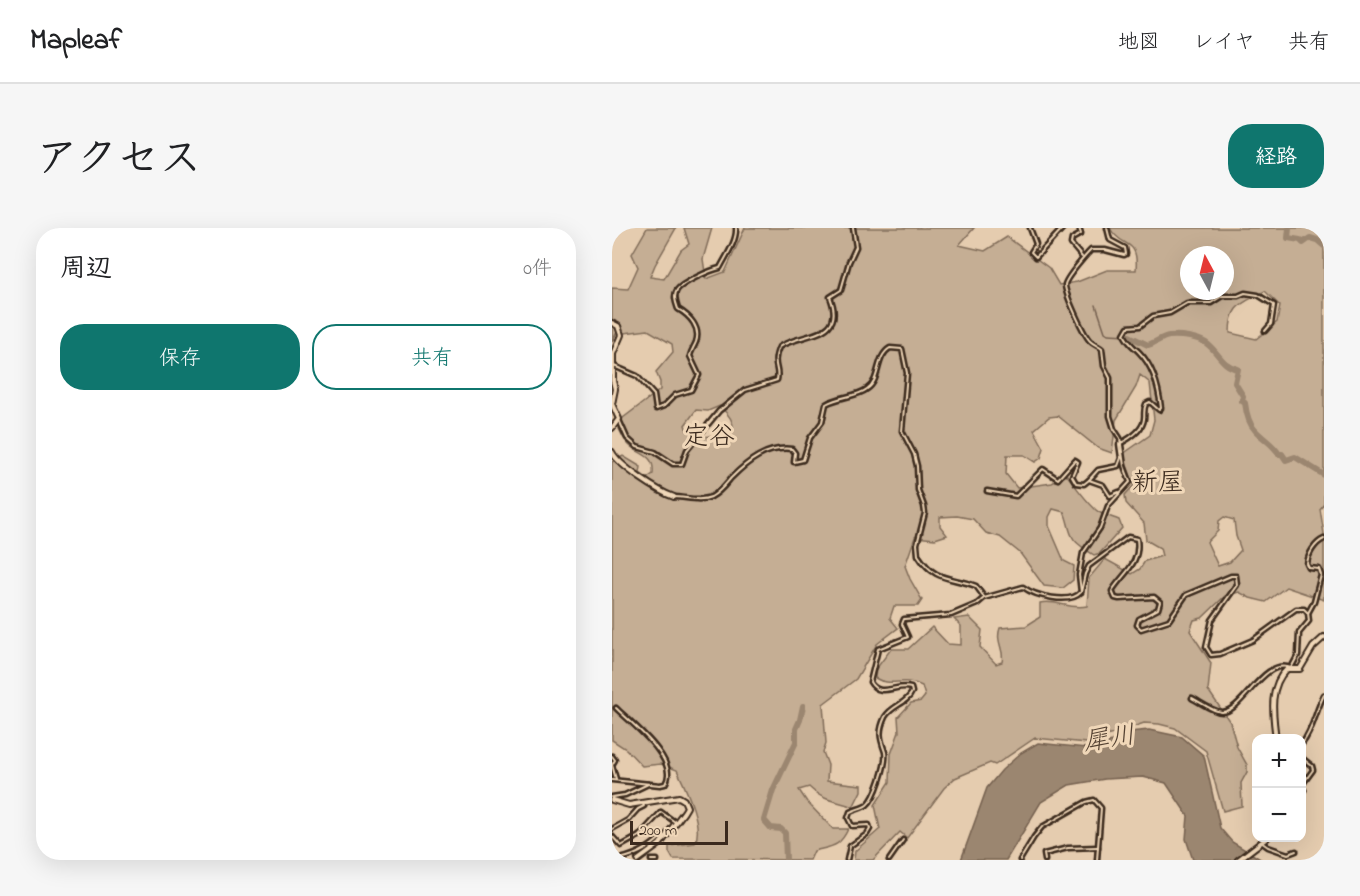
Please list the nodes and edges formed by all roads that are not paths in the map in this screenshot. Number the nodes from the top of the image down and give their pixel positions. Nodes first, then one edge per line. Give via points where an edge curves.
1 (736, 228) edge
2 (854, 228) edge
3 (1030, 228) edge
4 (1063, 228) edge
5 (1079, 228) edge
6 (1107, 228) edge
7 (1083, 258) junction
8 (612, 323) edge
9 (1265, 331) dead end
10 (613, 366) edge
11 (613, 409) edge
12 (618, 419) junction
13 (612, 428) edge
14 (1122, 443) junction
15 (612, 452) edge
16 (1089, 480) junction
17 (987, 491) dead end
18 (1121, 491) junction
19 (674, 497) joint
20 (1324, 539) edge
21 (1081, 592) junction
22 (984, 598) junction
23 (1308, 613) junction
24 (1324, 637) edge
25 (1291, 668) junction
26 (1324, 695) edge
27 (1192, 698) dead end
28 (616, 708) dead end
29 (1276, 734) edge
30 (1306, 737) edge
31 (612, 756) edge
32 (1306, 761) edge
33 (612, 765) edge
34 (614, 780) edge
35 (1306, 781) edge
36 (648, 784) junction
37 (612, 798) edge
38 (642, 803) junction
39 (676, 823) junction
40 (612, 829) edge
41 (612, 836) edge
42 (664, 839) junction
43 (903, 840) dead end
44 (1261, 842) joint
45 (1098, 847) junction
46 (1296, 851) dead end
47 (612, 857) edge
48 (638, 860) edge
49 (651, 860) edge
50 (657, 860) edge
51 (847, 860) edge
52 (889, 860) edge
53 (1020, 860) edge
54 (1045, 860) edge
55 (1097, 860) edge
56 (1238, 860) edge

1 - 10 street via 720,268 684,285 675,295 678,309 697,331 690,356 699,375 694,387 656,409 654,395 637,376
2 - 12 street via 856,248 841,290 830,297 833,312 829,326 825,331 779,347 774,360 777,380 745,390 719,411 687,450 682,464 673,464 656,452 637,447 627,438
3 - 4 street via 1036,243 1031,252 1036,257
5 - 7 street via 1081,234 1071,244
6 - 7 street via 1110,240 1125,248 1126,254 1091,250
7 - 14 street via 1065,286 1073,312 1090,341 1102,350 1110,378 1110,416
8 - 10 street via 621,335
9 - 14 street via 1271,324 1274,305 1249,293 1222,296 1211,303 1187,303 1140,326 1128,327 1124,334 1154,377 1161,408 1146,404 1143,423
10 - 11 street
11 - 12 street
12 - 13 street
14 - 16 street via 1118,466 1098,470
14 - 18 street via 1130,482
15 - 19 street via 656,490
16 - 17 street via 1084,484 1073,481 1078,462 1075,460 1058,479 1043,469 1016,495
16 - 18 street via 1103,485 1110,496
18 - 21 street via 1108,506 1100,528 1083,553
19 - 22 street via 709,498 753,459 772,450 792,450 794,462 803,460 810,438 822,422 826,404 868,389 884,353 890,348 902,349 907,373 902,431 914,454 925,513 918,555 942,578 976,586
20 - 23 street via 1308,557 1307,564 1319,569 1321,575
21 - 22 street via 1073,599 1063,600 1023,587
21 - 23 street via 1093,562 1128,537 1135,537 1138,544 1132,568 1112,591 1119,599 1154,597 1160,602 1158,609 1138,620 1141,629 1169,620 1186,595 1231,576 1238,578 1237,585 1212,620 1206,647 1211,655 1253,640 1296,609
22 - 51 street via 955,614 904,619 907,638 877,651 869,679 871,685 880,690 909,686 912,692 886,716 880,737 885,757 873,796 866,806 848,816 852,826 869,825 870,829 850,846
23 - 25 street via 1309,621 1299,633 1298,654
24 - 25 street via 1300,669
25 - 27 street via 1269,672 1233,709 1220,712
25 - 29 street via 1282,675 1272,706
26 - 30 street
28 - 36 street via 640,729 667,766 664,784
31 - 33 street
32 - 35 street via 1313,770
33 - 34 street
34 - 36 street
36 - 37 street
37 - 38 street via 629,805
38 - 39 street via 679,797 687,807
38 - 40 street via 644,806 628,820
39 - 41 street via 661,812 639,836 621,846
39 - 42 street
42 - 47 street via 631,856 614,860
42 - 48 street
43 - 52 street
44 - 46 street via 1288,854
44 - 56 street
45 - 53 street via 1101,808 1094,800 1042,827
45 - 54 street via 1068,848 1044,854
45 - 55 street
49 - 50 street

